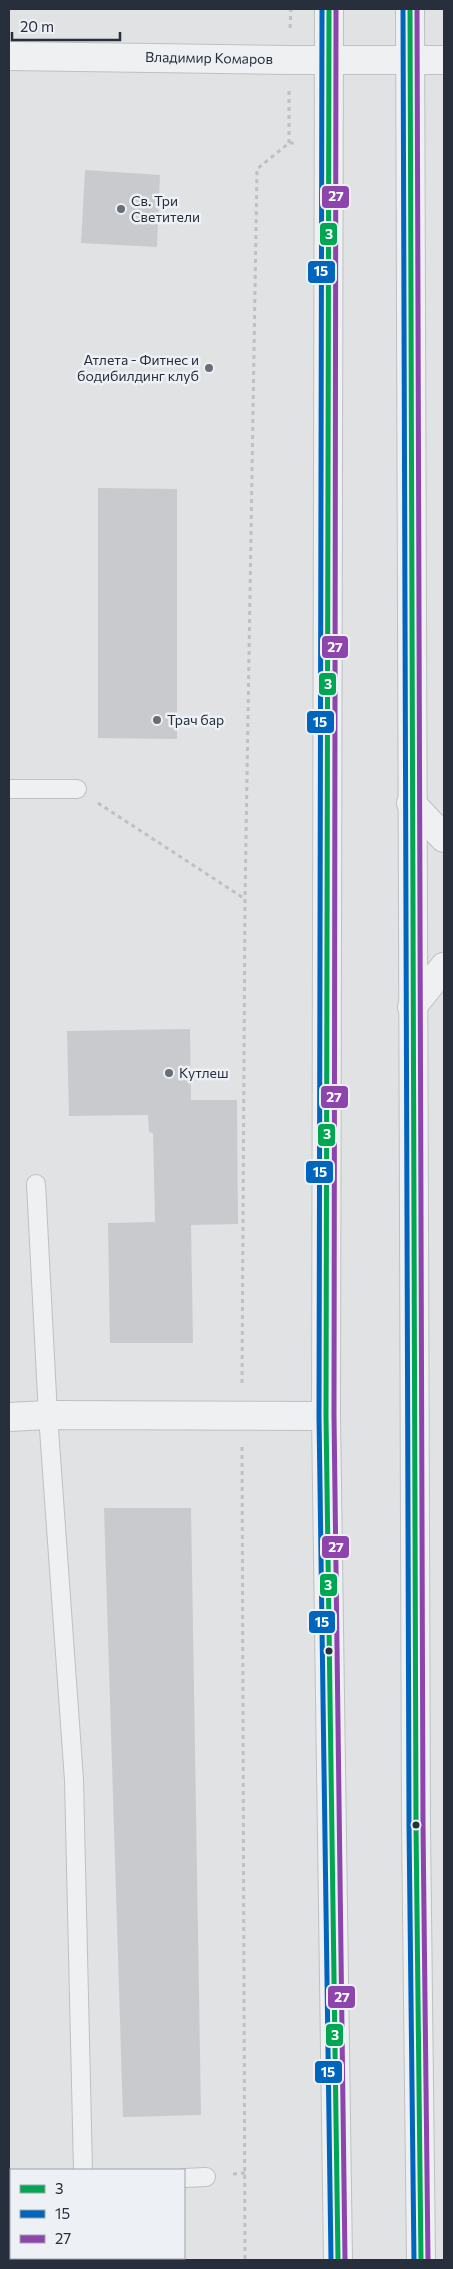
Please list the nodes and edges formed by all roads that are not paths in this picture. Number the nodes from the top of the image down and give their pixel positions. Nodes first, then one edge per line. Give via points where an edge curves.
1 (330, 9) edge
2 (410, 9) edge
3 (9, 56) edge
4 (328, 59) junction
5 (409, 60) junction
6 (444, 60) edge
7 (9, 789) edge
8 (76, 789) road end
9 (411, 803) junction
10 (444, 838) edge
11 (444, 967) edge
12 (412, 1007) junction
13 (36, 1184) dead end
14 (48, 1415) junction
15 (326, 1416) junction
16 (9, 1417) edge
17 (84, 2169) edge
18 (206, 2177) dead end
19 (185, 2178) edge
20 (338, 2260) edge
21 (421, 2260) edge

1 - 4 street
2 - 5 street
3 - 4 street, Владимир Комаров
4 - 5 street, Владимир Комаров
4 - 15 street
5 - 6 street, Владимир Комаров
5 - 9 street via 412,144
7 - 8 lane
9 - 10 street
9 - 12 street
11 - 12 street
12 - 21 street
13 - 14 lane
14 - 15 street
14 - 16 street
14 - 17 lane via 74,1780
15 - 20 street
18 - 19 lane

